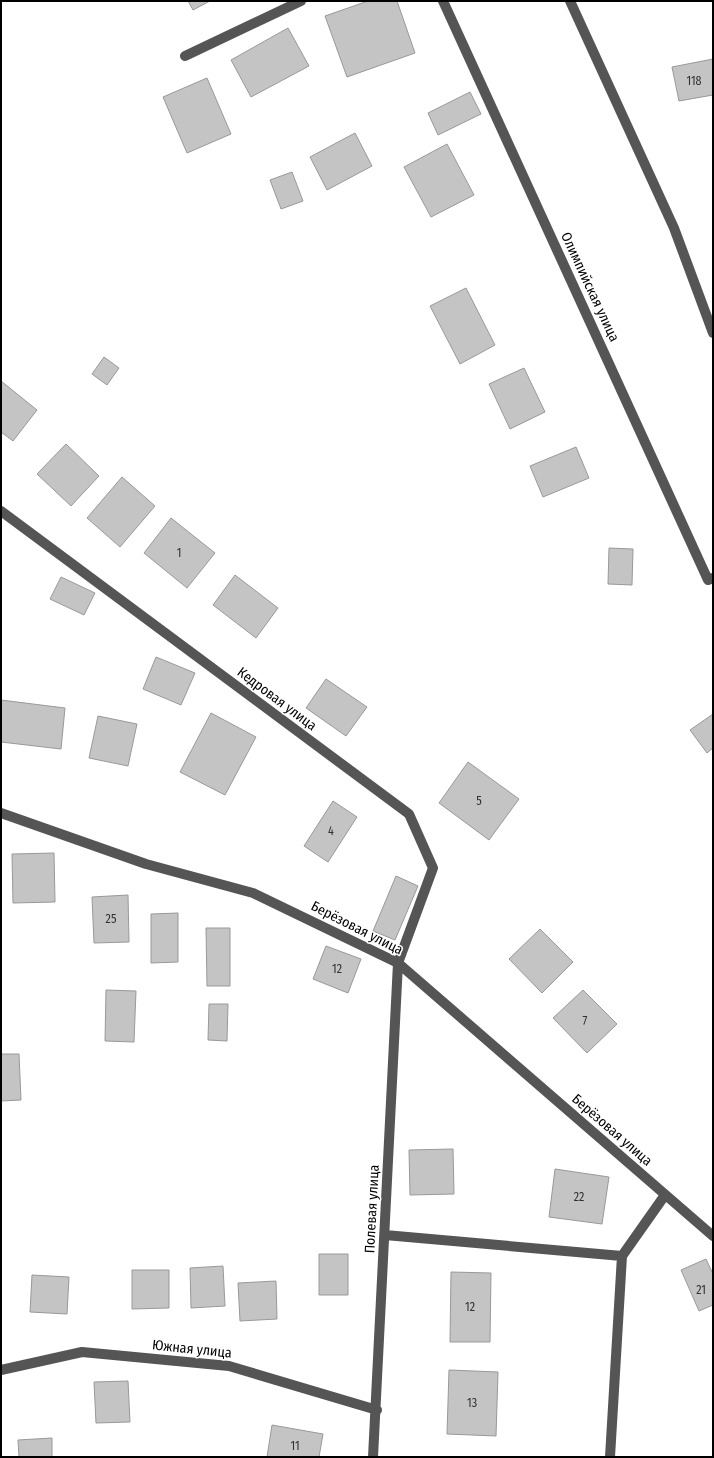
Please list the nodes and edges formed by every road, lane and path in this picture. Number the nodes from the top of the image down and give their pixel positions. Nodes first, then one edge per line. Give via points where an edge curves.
1 (301, 1) edge
2 (443, 1) edge
3 (570, 1) edge
4 (185, 56) dead end
5 (713, 333) edge
6 (1, 511) edge
7 (713, 578) edge
8 (1, 813) edge
9 (398, 963) junction
10 (665, 1195) junction
11 (385, 1235) junction
12 (713, 1236) edge
13 (622, 1256) junction
14 (1, 1370) edge
15 (377, 1410) junction
16 (373, 1457) edge
17 (610, 1457) edge

1 - 4 street
2 - 7 street, Олимпийская улица via 708,580
3 - 5 street via 674,228
6 - 9 street, Кедровая улица via 409,814 433,868
8 - 9 street, Берёзовая улица via 146,864 253,893
9 - 10 street, Берёзовая улица
9 - 11 street, Полевая улица
10 - 12 street, Берёзовая улица
10 - 13 street
11 - 13 street
11 - 15 street, Полевая улица
13 - 17 street
14 - 15 street, Южная улица via 82,1352 229,1366
15 - 16 street, Полевая улица

